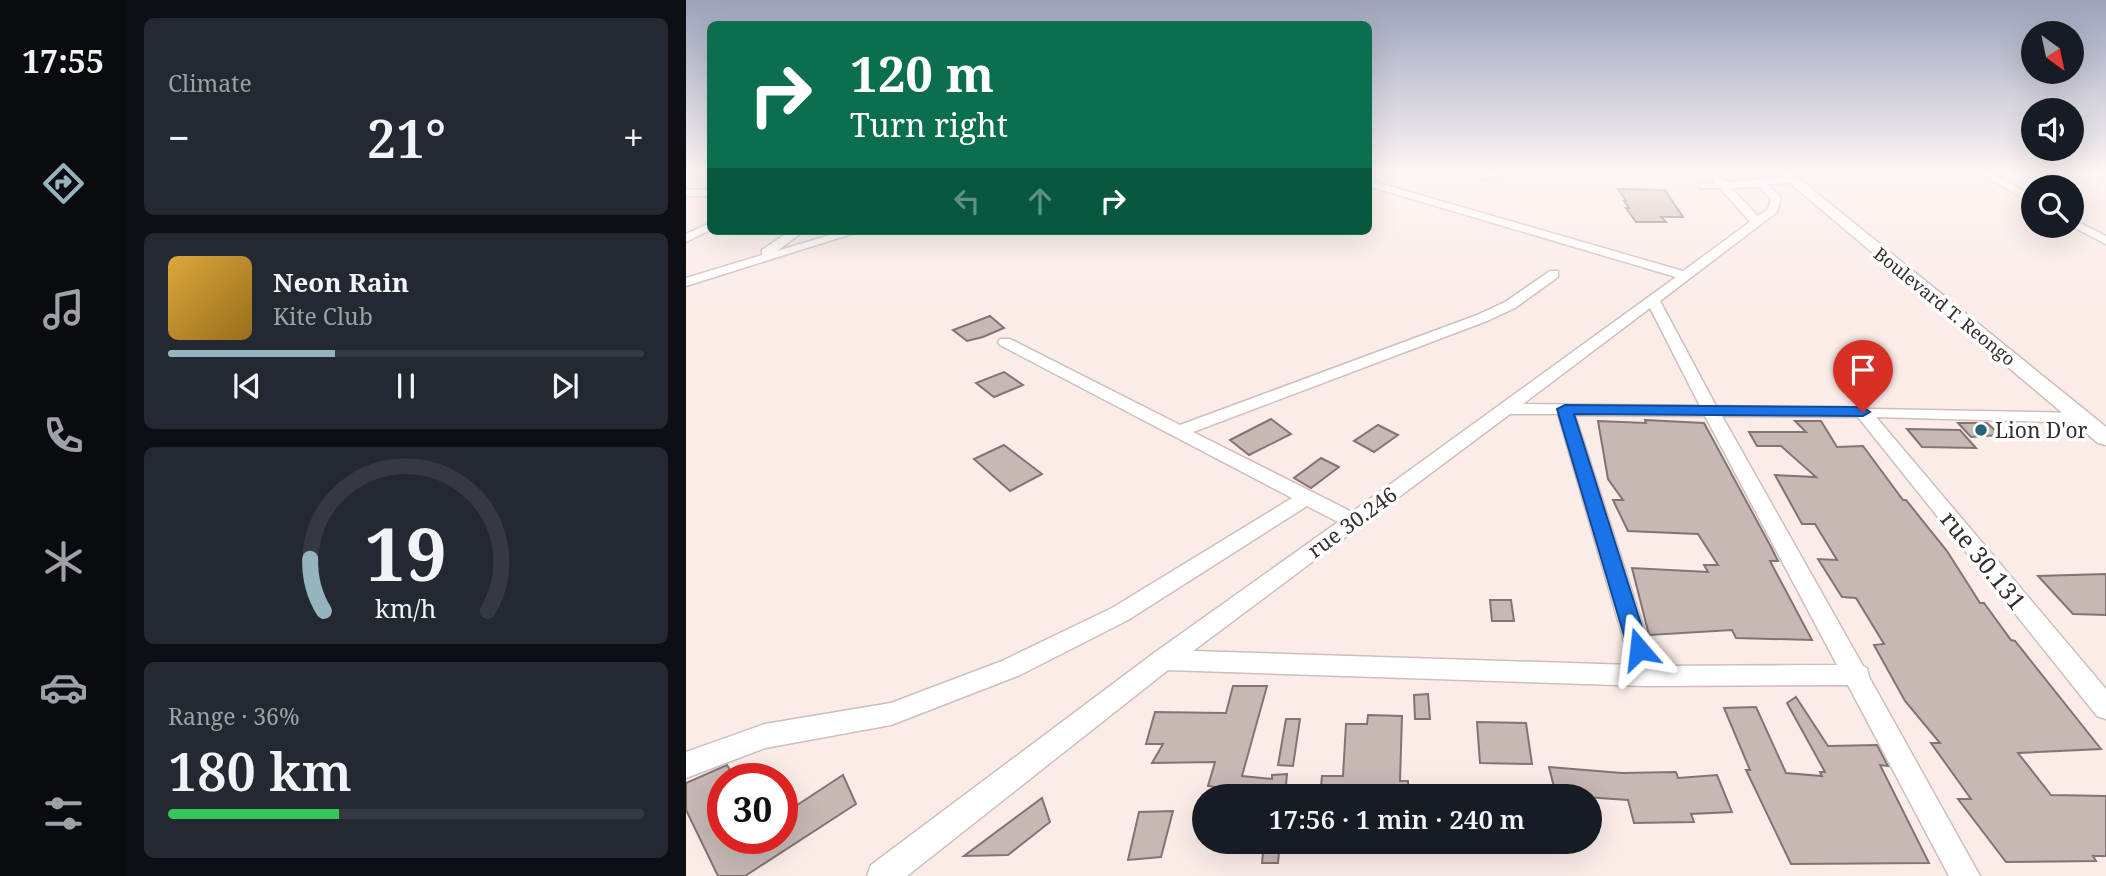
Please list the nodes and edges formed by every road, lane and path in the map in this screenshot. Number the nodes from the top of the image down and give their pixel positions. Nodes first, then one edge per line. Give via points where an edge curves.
1 (1474, 214) edge
2 (1749, 214) edge
3 (1768, 214) edge
4 (1838, 214) edge
5 (1841, 214) edge
6 (1757, 222) junction
7 (686, 224) edge
8 (707, 225) edge
9 (707, 227) edge
10 (2084, 229) edge
11 (792, 235) edge
12 (842, 235) edge
13 (686, 239) edge
14 (2106, 241) edge
15 (752, 263) junction
16 (1554, 274) dead end
17 (1684, 275) junction
18 (686, 282) edge
19 (1652, 298) junction
20 (1005, 342) dead end
21 (1506, 409) junction
22 (1565, 409) junction
23 (1709, 410) junction
24 (1863, 412) junction
25 (2083, 418) junction
26 (2106, 418) edge
27 (1179, 432) junction
28 (2106, 438) edge
29 (1307, 497) junction
30 (1353, 521) junction
31 (1163, 660) junction
32 (1647, 676) junction
33 (1858, 676) junction
34 (2106, 708) edge
35 (686, 765) edge
36 (884, 876) edge
37 (1965, 876) edge

1 - 17 street
2 - 6 street
3 - 6 street, rue 30.246
4 - 25 main road, Boulevard T. Reongo
5 - 26 main road, Boulevard T. Reongo
6 - 17 street, rue 30.246
7 - 8 street
9 - 13 street
10 - 14 street
11 - 15 street
12 - 15 street
15 - 18 street
16 - 27 street via 1482,318
17 - 19 street, rue 30.246
19 - 21 street, rue 30.246
19 - 23 street
20 - 27 street
21 - 22 street
21 - 30 street, rue 30.246
22 - 23 street
22 - 32 street
23 - 24 street
23 - 33 street
24 - 25 street
24 - 34 street, rue 30.131
25 - 28 main road, Boulevard T. Reongo
27 - 29 street
29 - 30 street
29 - 35 street via 1120,614 1011,668 891,715 765,736
30 - 31 street, rue 30.246
31 - 32 street
31 - 36 street, rue 30.246
32 - 33 street
33 - 37 street

